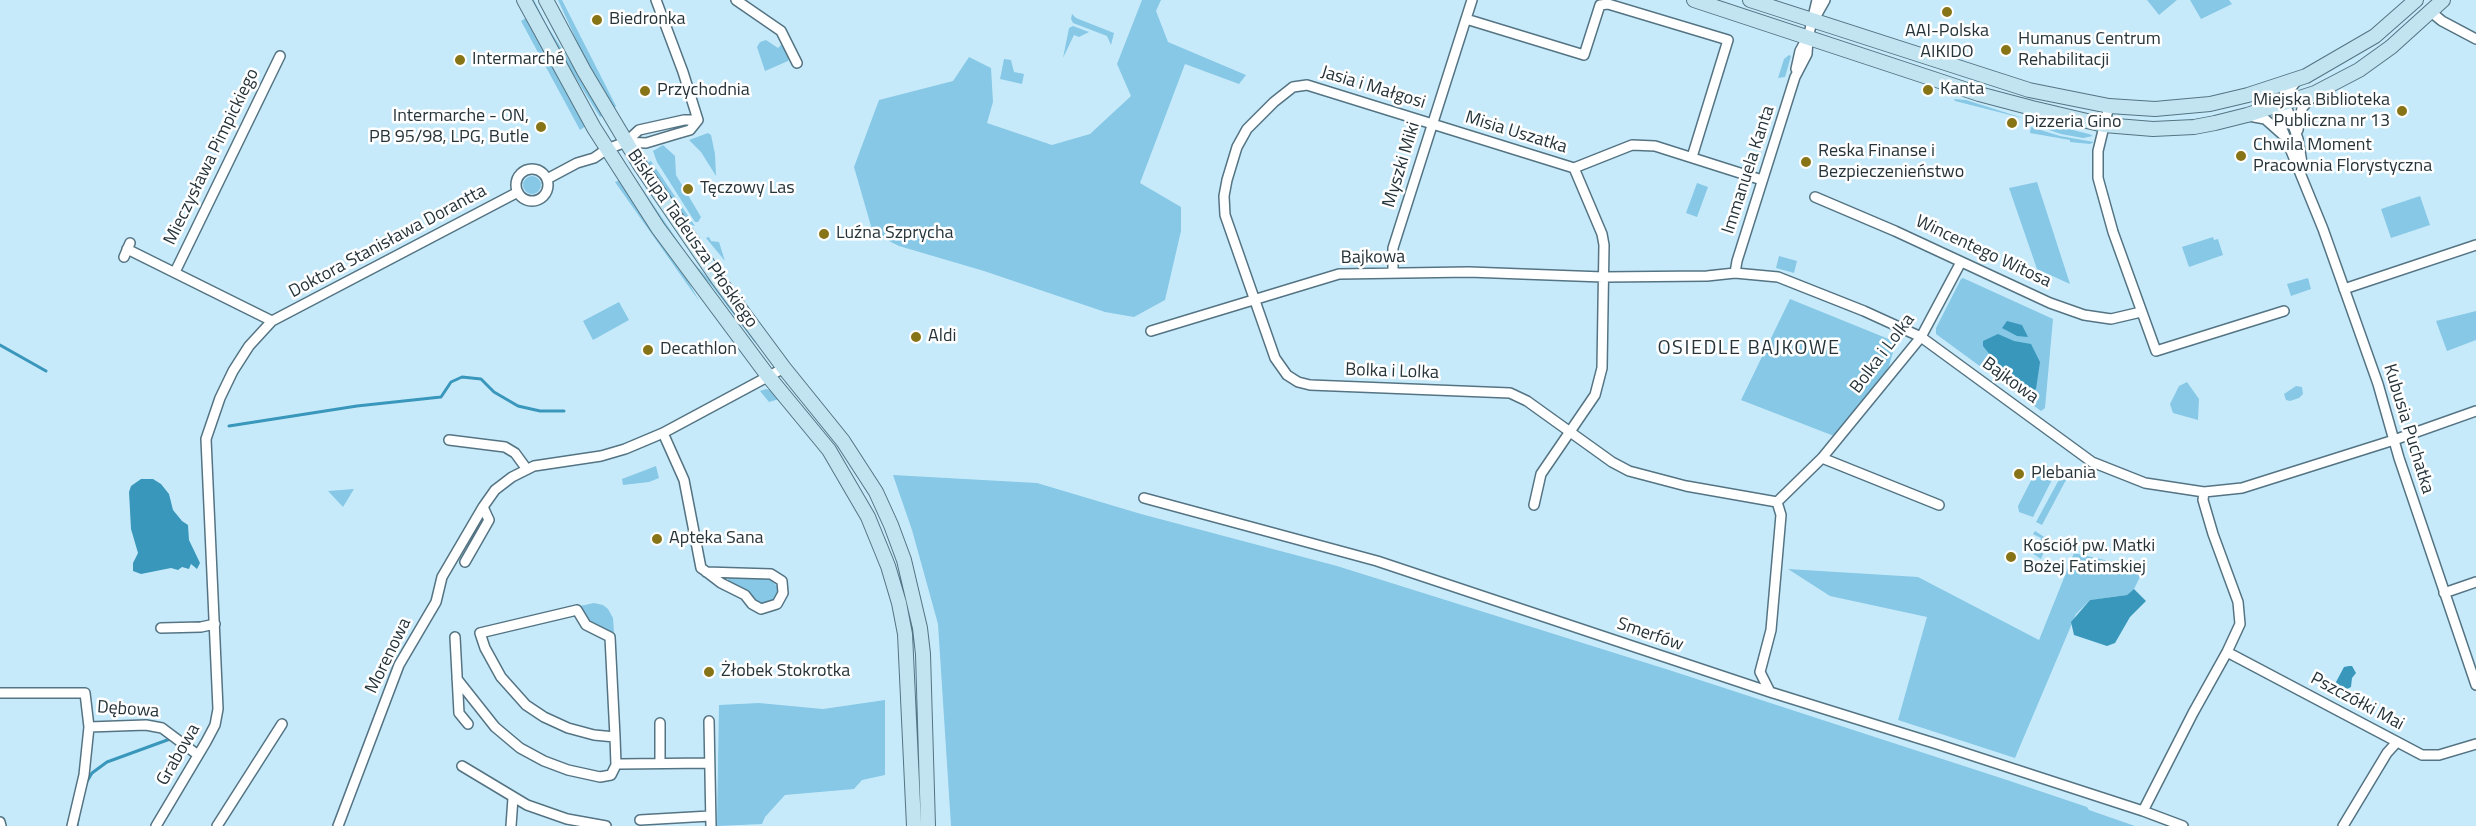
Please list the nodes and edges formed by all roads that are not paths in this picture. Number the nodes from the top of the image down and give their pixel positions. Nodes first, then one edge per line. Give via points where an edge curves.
1 (524, 0) edge
2 (546, 0) edge
3 (656, 0) edge
4 (736, 0) edge
5 (1472, 0) edge
6 (1694, 0) edge
7 (1750, 0) edge
8 (1817, 0) edge
9 (1825, 0) edge
10 (2416, 0) edge
11 (2443, 0) edge
12 (2431, 12) junction
13 (1466, 19) junction
14 (1813, 20) junction
15 (1808, 38) junction
16 (2476, 39) edge
17 (280, 56) dead end
18 (797, 63) dead end
19 (2299, 79) junction
20 (2315, 93) junction
21 (2254, 94) junction
22 (2280, 105) junction
23 (2109, 106) junction
24 (2247, 115) junction
25 (1432, 124) junction
26 (2103, 125) junction
27 (2284, 136) junction
28 (2298, 139) junction
29 (626, 142) junction
30 (607, 149) junction
31 (1692, 157) junction
32 (1574, 168) junction
33 (547, 179) junction
34 (1762, 180) junction
35 (2305, 183) junction
36 (518, 192) junction
37 (1815, 197) dead end
38 (2476, 245) edge
39 (127, 250) dead end
40 (1961, 262) junction
41 (174, 272) junction
42 (1393, 273) junction
43 (1735, 273) junction
44 (1603, 277) junction
45 (2344, 289) junction
46 (1255, 298) junction
47 (2284, 311) dead end
48 (2141, 312) junction
49 (272, 321) junction
50 (1151, 331) dead end
51 (1921, 337) junction
52 (784, 368) junction
53 (768, 376) junction
54 (2476, 411) edge
55 (1572, 431) junction
56 (663, 433) junction
57 (206, 439) joint
58 (449, 440) dead end
59 (2394, 440) junction
60 (1822, 458) junction
61 (526, 468) junction
62 (2204, 492) junction
63 (1144, 498) dead end
64 (1778, 502) junction
65 (1534, 505) dead end
66 (1938, 505) dead end
67 (483, 507) junction
68 (465, 562) dead end
69 (706, 572) junction
70 (2476, 582) edge
71 (2444, 592) junction
72 (215, 624) junction
73 (161, 628) dead end
74 (455, 637) dead end
75 (2227, 652) junction
76 (457, 679) junction
77 (2476, 685) edge
78 (0, 693) edge
79 (1770, 693) junction
80 (709, 721) dead end
81 (660, 723) dead end
82 (282, 724) dead end
83 (468, 724) dead end
84 (88, 727) junction
85 (615, 737) junction
86 (2397, 742) junction
87 (2476, 744) edge
88 (198, 755) junction
89 (660, 763) junction
90 (709, 763) junction
91 (620, 764) dead end
92 (462, 766) dead end
93 (513, 798) junction
94 (2143, 811) junction
95 (640, 820) dead end
96 (710, 821) edge
97 (72, 826) edge
98 (156, 826) edge
99 (217, 826) edge
100 (338, 826) edge
101 (511, 826) edge
102 (606, 826) edge
103 (914, 826) edge
104 (928, 826) edge
105 (2183, 826) edge
106 (2343, 826) edge

1 - 30 main road, Biskupa Tadeusza Płoskiego
2 - 29 main road, Biskupa Tadeusza Płoskiego
3 - 29 street via 698,120 690,130 646,142
4 - 18 street via 781,31
5 - 13 street, Myszki Miki
6 - 15 main road
7 - 14 main road
8 - 14 street, Immanuela Kanta
9 - 14 street, Immanuela Kanta
10 - 19 main road via 2375,36
11 - 12 main road
12 - 16 street
12 - 20 main road via 2360,70
13 - 25 street, Myszki Miki
13 - 31 street via 1584,55 1600,5 1608,4 1728,40
14 - 15 street, Immanuela Kanta
14 - 23 main road via 2029,90
15 - 26 main road via 1979,94
15 - 34 street, Immanuela Kanta via 1806,57 1795,77
17 - 41 street, Mieczysława Pimpickiego
19 - 21 main road
19 - 22 street
20 - 22 main road
20 - 28 street, Kubusia Puchatka via 2302,108
21 - 22 street
21 - 23 main road via 2210,104 2155,109
22 - 24 main road
22 - 27 street, Kubusia Puchatka via 2278,119
22 - 28 street, Kubusia Puchatka via 2291,117
23 - 26 street
24 - 26 main road via 2194,127
24 - 27 street, Kubusia Puchatka via 2265,119
25 - 32 street, Misia Uszatka
25 - 42 street, Myszki Miki via 1393,248
25 - 46 street, Jasia i Małgosi via 1307,85 1293,87 1274,102 1247,129 1237,147 1224,196 1224,215
26 - 48 street via 2098,177
27 - 35 street, Kubusia Puchatka
28 - 35 street, Kubusia Puchatka
29 - 30 street
29 - 52 main road, Biskupa Tadeusza Płoskiego via 692,243
30 - 33 street via 590,152
30 - 53 main road, Biskupa Tadeusza Płoskiego via 658,228
31 - 32 street, Misia Uszatka via 1655,146 1632,145
31 - 34 street, Misia Uszatka
32 - 44 street via 1602,234
33 - 36 street via 548,188 539,199 525,199
33 - 36 street via 540,171 524,171 517,182
34 - 43 street, Immanuela Kanta
35 - 45 street, Kubusia Puchatka
36 - 49 street, Doktora Stanisława Dorantta
37 - 40 street, Wincentego Witosa
38 - 45 street
39 - 41 street, Mieczysława Pimpickiego
40 - 48 street, Wincentego Witosa via 2084,315 2111,319
40 - 51 street, Bolka i Lolka
41 - 49 street, Mieczysława Pimpickiego
42 - 44 street, Bajkowa
42 - 46 street, Bajkowa via 1339,274
43 - 44 street, Bajkowa
43 - 51 street, Bajkowa via 1796,282
44 - 55 street via 1602,368 1595,395
45 - 59 street, Kubusia Puchatka
46 - 50 street, Bajkowa
46 - 55 street, Bolka i Lolka via 1275,358 1287,375 1298,382 1310,386 1510,393
47 - 48 street via 2156,351
49 - 57 street, Doktora Stanisława Dorantta via 233,371
51 - 60 street, Bolka i Lolka
51 - 62 street, Bajkowa via 2092,462 2145,483
52 - 53 street
52 - 104 main road, Biskupa Tadeusza Płoskiego via 867,477 899,544 920,628
53 - 56 street
53 - 103 main road, Biskupa Tadeusza Płoskiego via 829,450 851,484 880,545 899,603 908,663
54 - 59 street, Bajkowa
55 - 64 street, Bolka i Lolka via 1629,471 1686,486
55 - 65 street via 1541,474
56 - 61 street via 601,456
56 - 69 street via 684,480 699,563
57 - 72 street, Grabowa
58 - 61 street via 505,447
59 - 62 street, Bajkowa via 2242,488
59 - 71 street, Kubusia Puchatka
60 - 64 street, Bolka i Lolka
60 - 66 street
61 - 67 street, Morenowa via 495,490
62 - 75 street via 2213,534 2238,602 2240,624
63 - 79 street, Smerfów via 1377,561
64 - 79 street via 1772,630 1760,672
67 - 68 street via 489,520
67 - 100 street, Morenowa via 442,577 435,602 399,665
69 - 69 street via 761,609 777,604 783,593 782,581 771,574
70 - 71 street
71 - 77 street, Kubusia Puchatka
72 - 73 street
72 - 88 street, Grabowa via 218,709 215,725
74 - 76 street
75 - 86 street, Pszczółki Mai
75 - 94 street
76 - 83 street via 459,713
76 - 85 street via 503,734 544,761 568,770 600,777 611,775 616,765
78 - 84 street, Dębowa via 85,693
79 - 94 street, Smerfów
80 - 90 street
81 - 89 street
82 - 99 street
84 - 88 street, Dębowa via 162,728
84 - 97 street via 84,775
85 - 85 street via 610,638 586,625 577,610 480,633 501,677 526,705 568,728
86 - 87 street, Pszczółki Mai via 2421,754 2439,755
86 - 106 street
88 - 98 street, Grabowa
89 - 90 street
89 - 91 street
90 - 96 street
92 - 93 street
93 - 101 street
93 - 102 street via 567,819
94 - 105 street, Smerfów
95 - 96 street

